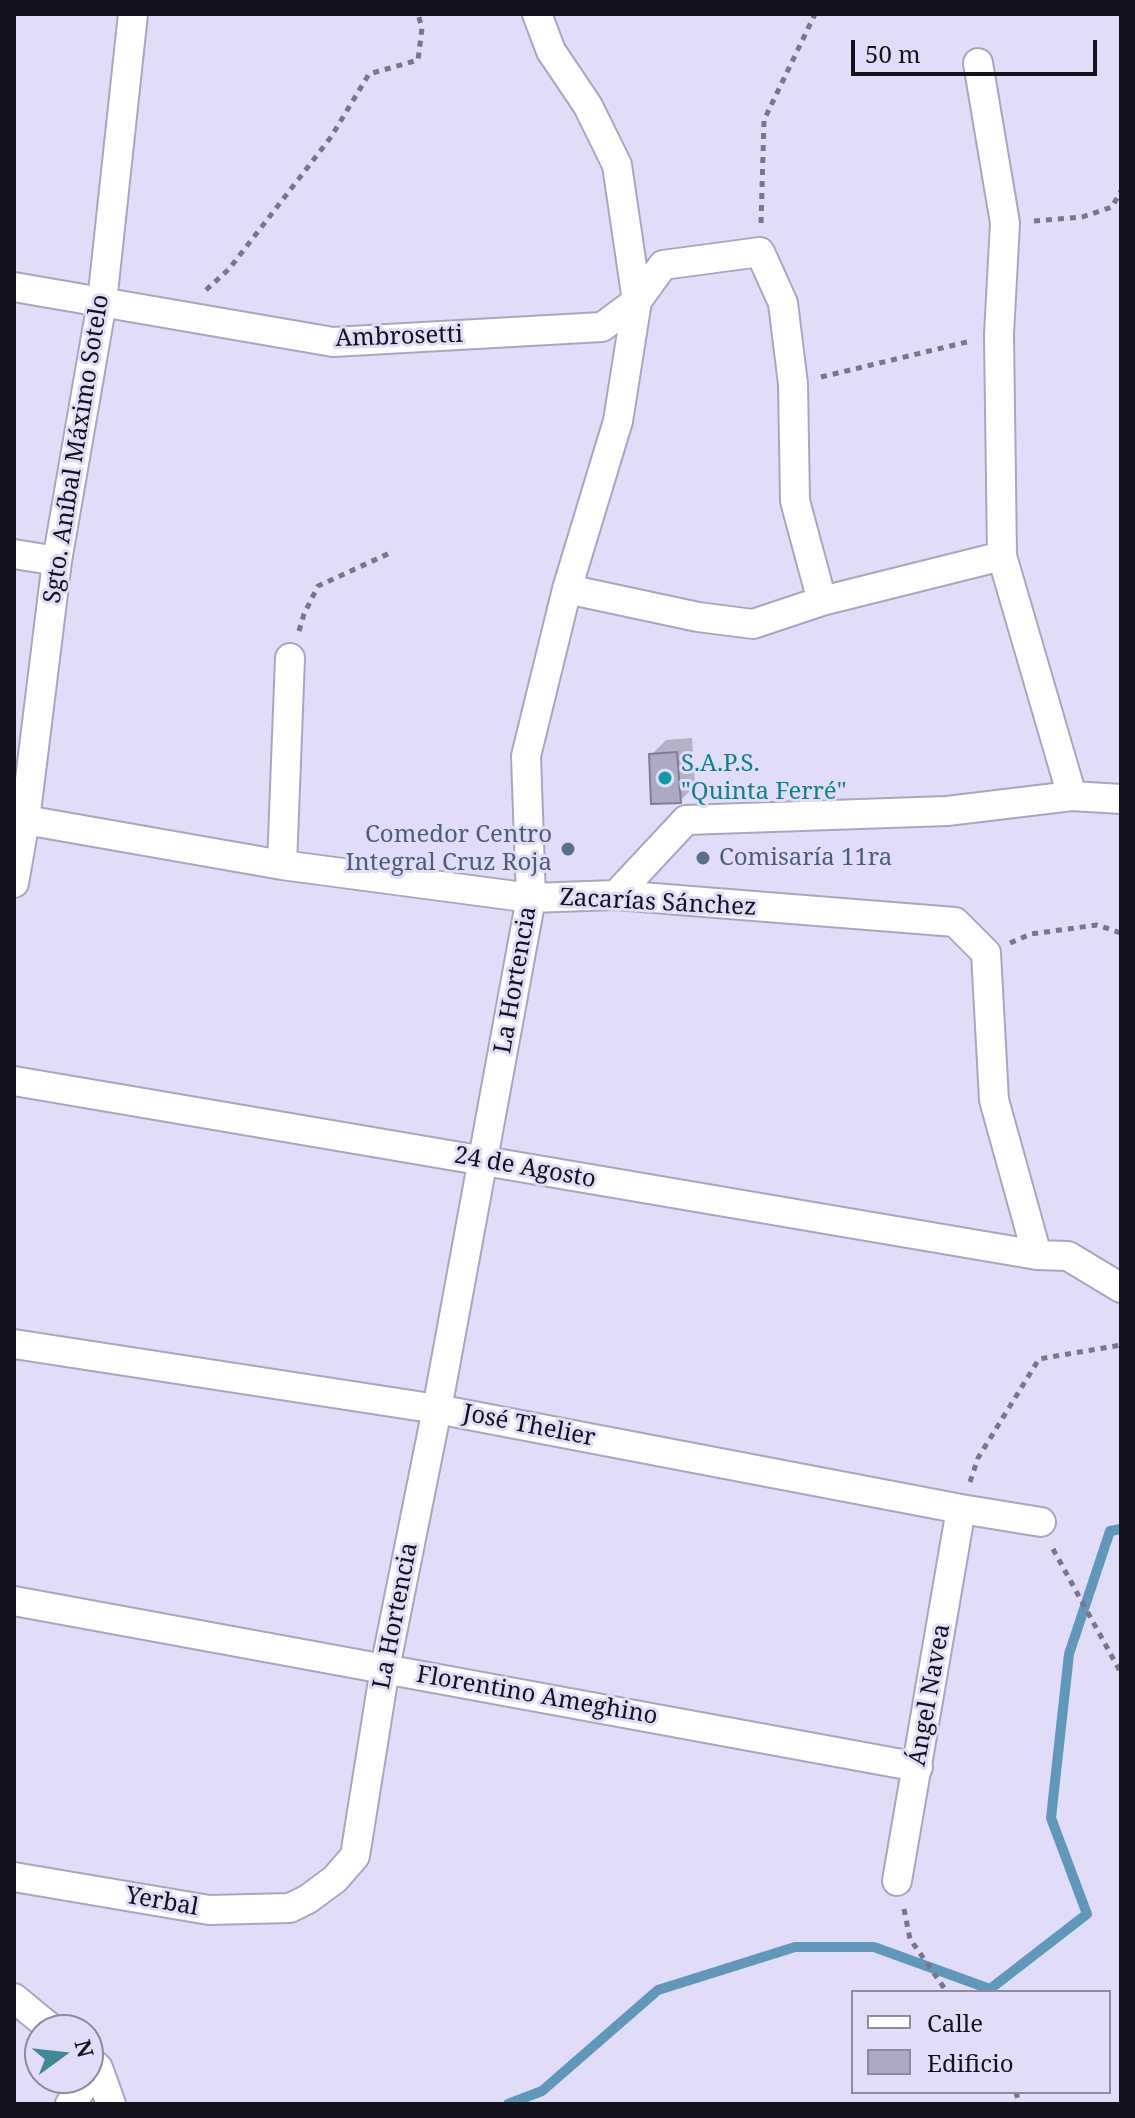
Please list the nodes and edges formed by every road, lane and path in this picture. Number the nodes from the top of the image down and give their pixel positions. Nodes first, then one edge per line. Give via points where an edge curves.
1 (133, 14) edge
2 (418, 14) edge
3 (537, 14) edge
4 (815, 14) edge
5 (978, 63) dead end
6 (1121, 191) edge
7 (1005, 223) junction
8 (760, 252) junction
9 (14, 287) edge
10 (637, 301) junction
11 (102, 302) junction
12 (179, 315) junction
13 (999, 334) junction
14 (793, 384) junction
15 (392, 552) dead end
16 (14, 554) edge
17 (1002, 556) junction
18 (57, 561) junction
19 (567, 589) junction
20 (822, 601) junction
21 (290, 658) joint
22 (1072, 796) junction
23 (1121, 799) edge
24 (20, 819) edge
25 (282, 865) junction
26 (14, 883) edge
27 (616, 895) junction
28 (531, 898) junction
29 (1121, 933) edge
30 (986, 953) junction
31 (14, 1081) edge
32 (482, 1161) junction
33 (1037, 1255) junction
34 (1121, 1288) edge
35 (14, 1344) edge
36 (1121, 1345) edge
37 (437, 1409) junction
38 (961, 1509) junction
39 (1041, 1522) joint
40 (14, 1601) edge
41 (385, 1668) junction
42 (1121, 1673) edge
43 (918, 1767) junction
44 (14, 1877) edge
45 (897, 1881) joint
46 (308, 1899) joint
47 (946, 1990) edge
48 (14, 1998) edge
49 (34, 2014) edge

1 - 11 street, Sgto. Aníbal Máximo Sotelo
2 - 12 path via 418,60 369,74 331,137 229,269
3 - 10 street, La Hortencia via 551,51 588,106 617,165
4 - 8 path via 764,120
5 - 7 street
6 - 7 path via 1112,207 1082,217
7 - 13 street
8 - 10 street, Ambrosetti via 663,265
8 - 14 street via 783,303
9 - 11 street, Ambrosetti
10 - 12 street, Ambrosetti via 602,327 333,342
10 - 19 street, La Hortencia via 618,421
11 - 12 street, Ambrosetti
11 - 18 street, Sgto. Aníbal Máximo Sotelo
13 - 14 path
13 - 17 street
14 - 20 street via 795,501
15 - 21 path via 318,586
16 - 18 street
17 - 20 street
17 - 22 street
18 - 24 street, Sgto. Aníbal Máximo Sotelo
19 - 20 street via 753,624
19 - 28 street, La Hortencia via 526,756
21 - 25 street
22 - 23 street
22 - 27 street via 947,811 686,820
24 - 25 street, Zacarías Sánchez
24 - 26 street, Sgto. Aníbal Máximo Sotelo
25 - 28 street, Zacarías Sánchez
27 - 28 street, Zacarías Sánchez
27 - 30 street, Zacarías Sánchez via 955,922
28 - 32 street, La Hortencia
29 - 30 path via 1097,925 1031,934
30 - 33 street via 994,1100
31 - 32 street, 24 de Agosto
32 - 33 street, 24 de Agosto
32 - 37 street, La Hortencia
33 - 34 street, 24 de Agosto via 1068,1256
35 - 37 street, José Thelier
36 - 38 path via 1039,1359 978,1458
37 - 38 street, José Thelier
37 - 41 street, La Hortencia
38 - 39 street, José Thelier
38 - 43 street, Ángel Navea
39 - 42 path
40 - 41 street, Florentino Ameghino
41 - 43 street, Florentino Ameghino
41 - 46 street, La Hortencia via 355,1856
43 - 45 street, Ángel Navea
44 - 46 street, Yerbal via 209,1910 290,1908
45 - 47 path via 910,1939
48 - 49 street

